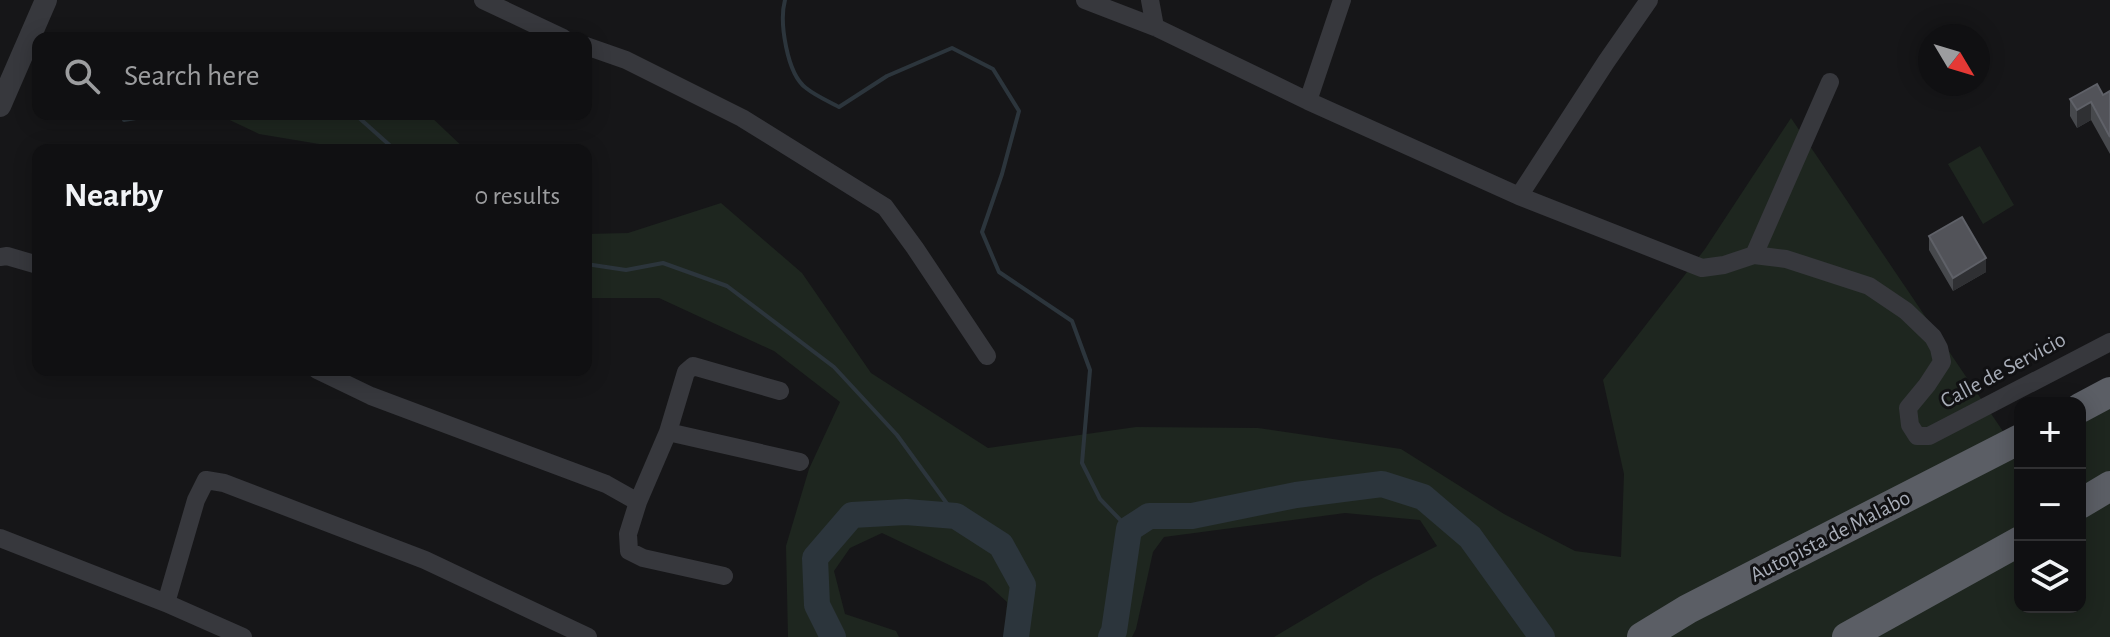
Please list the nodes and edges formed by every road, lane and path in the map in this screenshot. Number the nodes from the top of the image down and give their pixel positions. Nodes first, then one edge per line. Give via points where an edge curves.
1 (46, 0) edge
2 (483, 0) edge
3 (1085, 0) edge
4 (1150, 0) edge
5 (1342, 0) edge
6 (1649, 0) edge
7 (1155, 27) junction
8 (32, 32) edge
9 (32, 32) edge
10 (550, 32) edge
11 (592, 48) edge
12 (1830, 82) dead end
13 (1308, 101) junction
14 (0, 106) edge
15 (1519, 196) junction
16 (1754, 255) junction
17 (0, 257) edge
18 (32, 263) edge
19 (2110, 342) edge
20 (987, 356) dead end
21 (329, 376) edge
22 (780, 391) dead end
23 (2110, 392) edge
24 (2086, 405) edge
25 (668, 432) junction
26 (2014, 442) edge
27 (800, 462) dead end
28 (2110, 486) edge
29 (2086, 500) edge
30 (638, 502) junction
31 (0, 538) edge
32 (2014, 544) edge
33 (724, 576) dead end
34 (166, 603) junction
35 (243, 637) edge
36 (588, 637) edge
37 (1642, 637) edge
38 (1847, 637) edge

1 - 8 street
2 - 10 street
3 - 7 street
4 - 7 street
5 - 13 street
6 - 15 street
7 - 13 street
9 - 14 street
11 - 20 street via 742,118 885,207
12 - 16 street
13 - 15 street
15 - 16 street via 1702,268
16 - 19 street, Calle de Servicio via 1786,259 1869,286 1933,337 1942,362 1908,408 1917,436 1929,436
17 - 18 street
21 - 30 street via 606,484
22 - 25 street via 693,366 686,372
23 - 24 highway
25 - 27 street
25 - 30 street
26 - 37 highway, Autopista de Malabo
28 - 29 highway
30 - 33 street via 628,534 629,551
31 - 34 street
32 - 38 highway
34 - 35 street
34 - 36 street via 206,480 248,491 425,560

